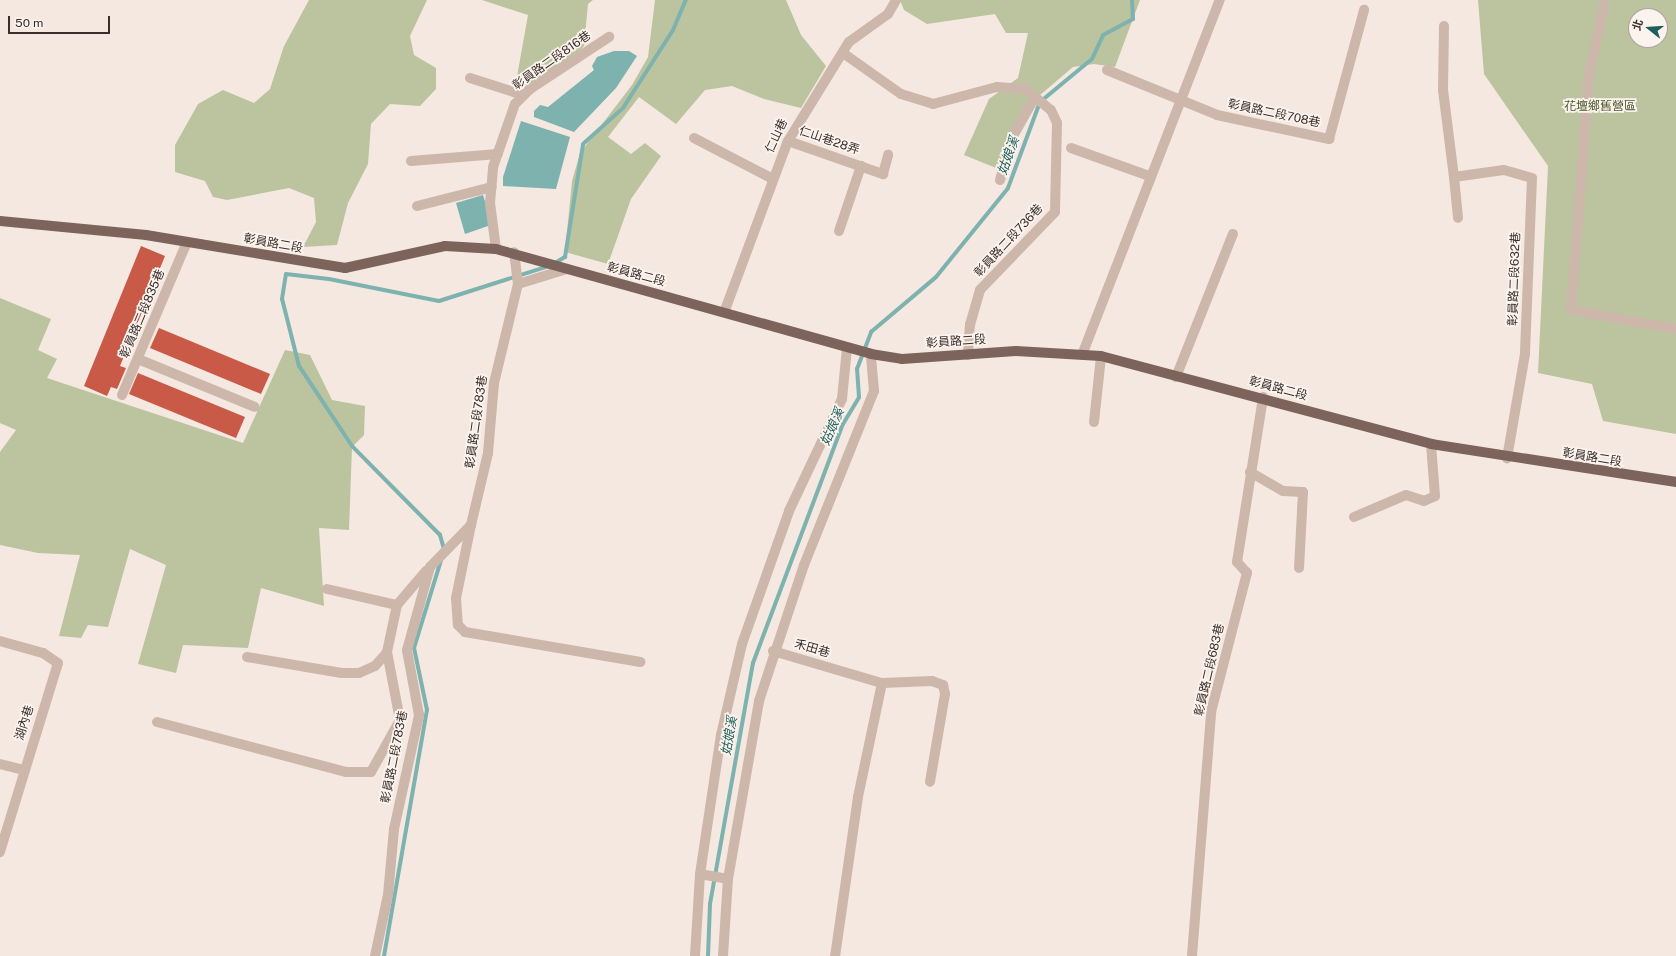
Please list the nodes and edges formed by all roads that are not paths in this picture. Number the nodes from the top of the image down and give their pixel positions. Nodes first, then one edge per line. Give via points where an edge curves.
1 (896, 0) edge
2 (1220, 0) edge
3 (1605, 0) edge
4 (1364, 10) dead end
5 (1444, 26) dead end
6 (609, 37) dead end
7 (843, 53) junction
8 (1107, 70) dead end
9 (470, 78) dead end
10 (523, 95) junction
11 (1035, 97) junction
12 (1179, 100) junction
13 (694, 138) dead end
14 (788, 141) junction
15 (1071, 148) dead end
16 (498, 154) junction
17 (888, 155) dead end
18 (411, 161) dead end
19 (861, 166) junction
20 (1149, 176) junction
21 (1454, 177) junction
22 (773, 179) junction
23 (1000, 180) dead end
24 (492, 187) junction
25 (417, 206) dead end
26 (1458, 218) dead end
27 (0, 221) edge
28 (839, 231) dead end
29 (1233, 234) dead end
30 (187, 242) junction
31 (496, 249) junction
32 (514, 252) junction
33 (567, 269) junction
34 (518, 284) junction
35 (725, 310) junction
36 (1676, 329) edge
37 (848, 348) junction
38 (871, 354) junction
39 (968, 355) junction
40 (1082, 355) junction
41 (1101, 356) junction
42 (138, 359) junction
43 (1176, 377) junction
44 (122, 396) dead end
45 (1263, 398) junction
46 (255, 407) dead end
47 (1094, 422) dead end
48 (1431, 444) junction
49 (1507, 458) junction
50 (1250, 472) junction
51 (1676, 482) edge
52 (1354, 517) dead end
53 (471, 525) junction
54 (430, 567) junction
55 (1299, 568) dead end
56 (328, 589) dead end
57 (397, 605) junction
58 (0, 641) edge
59 (387, 652) junction
60 (773, 652) junction
61 (247, 657) dead end
62 (640, 662) dead end
63 (882, 683) junction
64 (157, 722) dead end
65 (0, 764) edge
66 (24, 770) junction
67 (930, 782) dead end
68 (0, 852) edge
69 (700, 874) junction
70 (728, 879) junction
71 (375, 956) edge
72 (695, 956) edge
73 (723, 956) edge
74 (835, 956) edge
75 (1192, 956) edge

1 - 7 street, 仁山巷 via 888,14 849,42
2 - 12 street
3 - 36 street via 1589,75 1571,310
4 - 12 street, 彰員路二段708巷 via 1329,139 1217,115
5 - 21 street via 1443,90
6 - 10 street, 彰員路二段816巷
7 - 11 street, 彰員路二段736巷 via 901,94 933,104 997,87 1025,89
7 - 14 street, 仁山巷
8 - 12 street, 彰員路二段708巷
9 - 10 street
10 - 16 street, 彰員路二段816巷 via 515,104
11 - 23 street via 1013,136
11 - 39 street, 彰員路二段736巷 via 1051,110 1057,123 1059,142 1055,212 980,290 970,324
12 - 20 street
13 - 22 street
14 - 19 street, 仁山巷28弄
14 - 22 street, 仁山巷
15 - 20 street
16 - 18 street
16 - 24 street, 彰員路二段816巷
17 - 19 street, 仁山巷28弄 via 883,174
19 - 28 street, 仁山巷28弄
20 - 40 street
21 - 26 street
21 - 49 street, 彰員路二段632巷 via 1504,170 1532,178 1525,354
22 - 35 street, 仁山巷
24 - 25 street
24 - 31 street, 彰員路二段816巷
27 - 30 main road, 彰員路二段
29 - 43 street
30 - 31 main road, 彰員路二段 via 345,268 445,246
30 - 42 street, 彰員路二段835巷
31 - 32 main road, 彰員路二段
32 - 33 main road, 彰員路二段
32 - 34 street, 彰員路二段783巷
33 - 34 street
33 - 35 main road, 彰員路二段
34 - 53 street, 彰員路二段783巷 via 494,383 488,453
35 - 37 main road, 彰員路二段
37 - 38 main road, 彰員路二段
37 - 69 street via 842,399 789,511 742,644 721,735
38 - 39 main road, 彰員路二段 via 902,359
38 - 60 street, 禾田巷 via 874,391
39 - 40 main road, 彰員路二段 via 1016,351
40 - 41 main road, 彰員路二段
41 - 43 main road, 彰員路二段
41 - 47 street
42 - 44 street, 彰員路二段835巷
42 - 46 street
43 - 45 main road, 彰員路二段
45 - 48 main road, 彰員路二段
45 - 50 street, 彰員路二段683巷
48 - 49 main road, 彰員路二段
48 - 52 street via 1435,496 1424,502 1406,495
49 - 51 main road, 彰員路二段
50 - 55 street via 1283,491 1303,492
50 - 75 street, 彰員路二段683巷 via 1237,562 1247,573 1211,712
53 - 54 street, 彰員路二段783巷
53 - 62 street via 456,598 458,626 465,632
54 - 57 street
54 - 71 street, 彰員路二段783巷 via 407,650 419,715 394,829 388,894
56 - 57 street
57 - 59 street
58 - 66 street, 湖內巷 via 43,653 58,663
59 - 61 street via 375,666 359,674
59 - 64 street via 400,720 371,772 346,772
60 - 63 street, 禾田巷
60 - 70 street via 759,701
63 - 67 street, 禾田巷 via 932,681 943,686 945,694
63 - 74 street via 858,797
65 - 66 street
66 - 68 street, 湖內巷
69 - 70 street
69 - 72 street
70 - 73 street

